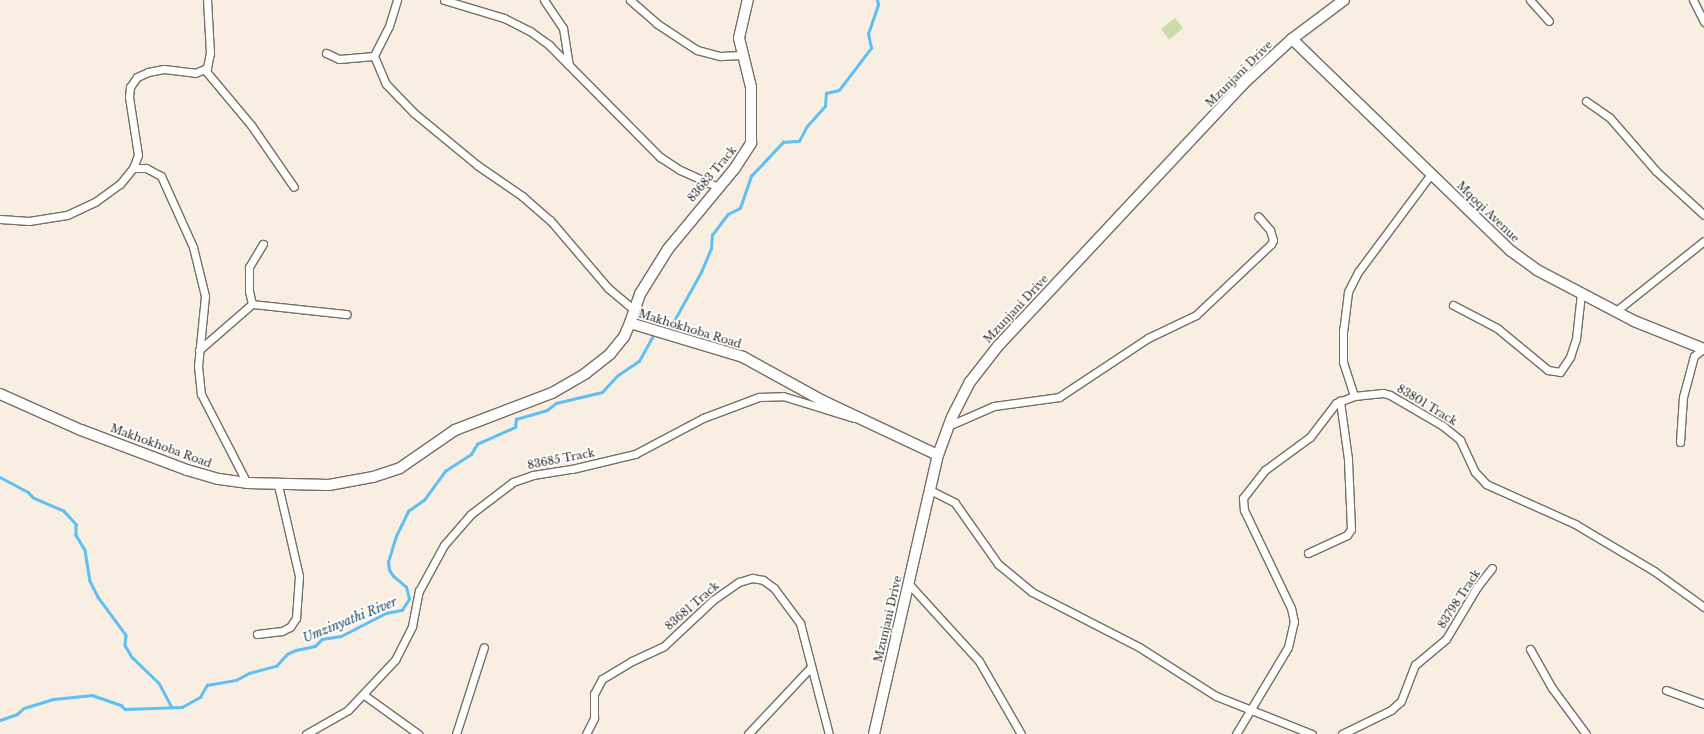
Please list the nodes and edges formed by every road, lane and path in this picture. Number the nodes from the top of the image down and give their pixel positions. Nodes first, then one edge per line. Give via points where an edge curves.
1 (207, 0) edge
2 (397, 0) edge
3 (444, 0) edge
4 (544, 0) edge
5 (630, 0) edge
6 (748, 0) edge
7 (1344, 0) edge
8 (1530, 0) edge
9 (1693, 0) edge
10 (1549, 21) dead end
11 (1704, 22) edge
12 (1292, 38) junction
13 (326, 54) dead end
14 (742, 55) junction
15 (374, 56) junction
16 (569, 65) junction
17 (205, 70) junction
18 (1586, 101) dead end
19 (133, 168) junction
20 (1431, 174) junction
21 (294, 187) dead end
22 (718, 187) junction
23 (1704, 215) edge
24 (1258, 216) dead end
25 (0, 219) edge
26 (1704, 241) edge
27 (263, 244) dead end
28 (1581, 293) junction
29 (252, 304) junction
30 (1454, 305) dead end
31 (633, 309) junction
32 (1616, 311) junction
33 (346, 314) dead end
34 (630, 323) junction
35 (1704, 349) edge
36 (199, 350) junction
37 (0, 394) edge
38 (1354, 396) junction
39 (1340, 401) junction
40 (861, 418) junction
41 (948, 426) junction
42 (1680, 442) dead end
43 (938, 455) junction
44 (247, 483) junction
45 (278, 485) junction
46 (930, 490) junction
47 (1308, 553) dead end
48 (1492, 568) dead end
49 (908, 583) junction
50 (1704, 607) edge
51 (257, 634) dead end
52 (484, 647) dead end
53 (1530, 649) dead end
54 (810, 668) junction
55 (1666, 690) dead end
56 (364, 695) junction
57 (1704, 704) edge
58 (1249, 711) junction
59 (1019, 733) edge
60 (306, 734) edge
61 (418, 734) edge
62 (456, 734) edge
63 (586, 734) edge
64 (748, 734) edge
65 (829, 734) edge
66 (874, 734) edge
67 (1236, 734) edge
68 (1312, 734) edge
69 (1342, 734) edge
70 (1586, 734) edge

1 - 17 street via 210,64
2 - 15 street via 389,26
3 - 16 street via 523,26 549,45
4 - 16 street via 563,28
5 - 14 street via 640,12 697,50 720,56
6 - 14 street, 83683 Track via 740,29
7 - 12 street, Mzunjani Drive
8 - 10 street
9 - 11 street
12 - 20 street, Mqoqi Avenue
12 - 41 street, Mzunjani Drive via 1243,84 998,346 970,382
13 - 15 street via 339,59
14 - 22 street, 83683 Track via 751,87 751,143 735,168
15 - 31 street via 380,73 397,96 477,165 544,215 565,235 608,288
16 - 22 street via 660,157 680,170
17 - 19 street via 195,73 164,69 137,77 129,92 137,147
17 - 21 street via 251,125
18 - 23 street via 1610,118 1656,171
19 - 25 street via 113,189 77,211 29,221
19 - 36 street via 146,168 161,176 193,247 205,296
20 - 28 street, Mqoqi Avenue via 1511,251 1537,270
20 - 38 street via 1358,272 1348,292 1343,323 1343,362
22 - 31 street, 83683 Track via 668,249
24 - 41 street via 1270,230 1273,240 1271,244 1196,315 1148,338 1059,397 994,406
26 - 32 street
27 - 29 street via 250,268 249,291
28 - 30 street via 1576,338 1570,357 1560,372 1548,370 1497,328
28 - 32 street, Mqoqi Avenue
29 - 33 street
29 - 36 street
31 - 34 street, 83683 Track
32 - 35 street, Mqoqi Avenue via 1676,340
34 - 40 street, Makhokhoba Road via 646,330 743,357
34 - 45 street, Makhokhoba Road via 624,337 610,354 572,383 532,403 455,430 400,468 372,478 329,485
35 - 42 street via 1694,356 1683,397
36 - 44 street via 198,381 201,394
37 - 44 street, Makhokhoba Road via 155,459 219,479
38 - 39 street, 83801 Track
38 - 50 street, 83801 Track via 1383,393 1390,395 1443,426 1460,440 1475,472 1486,484 1575,524 1654,571
39 - 47 street via 1348,459 1351,529 1347,535
39 - 58 street via 1310,437 1265,470 1243,498 1244,510 1291,608 1294,622 1288,646
40 - 43 street, Makhokhoba Road
40 - 56 street, 83685 Track via 845,417 783,396 759,397 703,418 635,454 533,475 513,482 471,514 450,536 419,590 412,626 403,647
41 - 43 street, Mzunjani Drive
43 - 46 street, Mzunjani Drive
44 - 45 street, Makhokhoba Road
45 - 51 street via 299,576 296,618 290,627 282,631
46 - 49 street, Mzunjani Drive
46 - 58 street via 955,503 986,550 1022,586 1145,650 1211,693
48 - 69 street, 83798 Track via 1477,587 1446,639 1416,665 1401,700 1391,710
49 - 59 street via 979,661
49 - 66 street, Mzunjani Drive
52 - 62 street
53 - 70 street via 1552,688
54 - 63 street, 83681 Track via 800,623 786,601 768,583 757,578 746,579 713,600 664,646 632,660 602,679 594,694 594,718
54 - 64 street
54 - 65 street, 83681 Track
55 - 57 street
56 - 60 street, 83685 Track via 348,710
56 - 61 street
58 - 67 street
58 - 68 street

